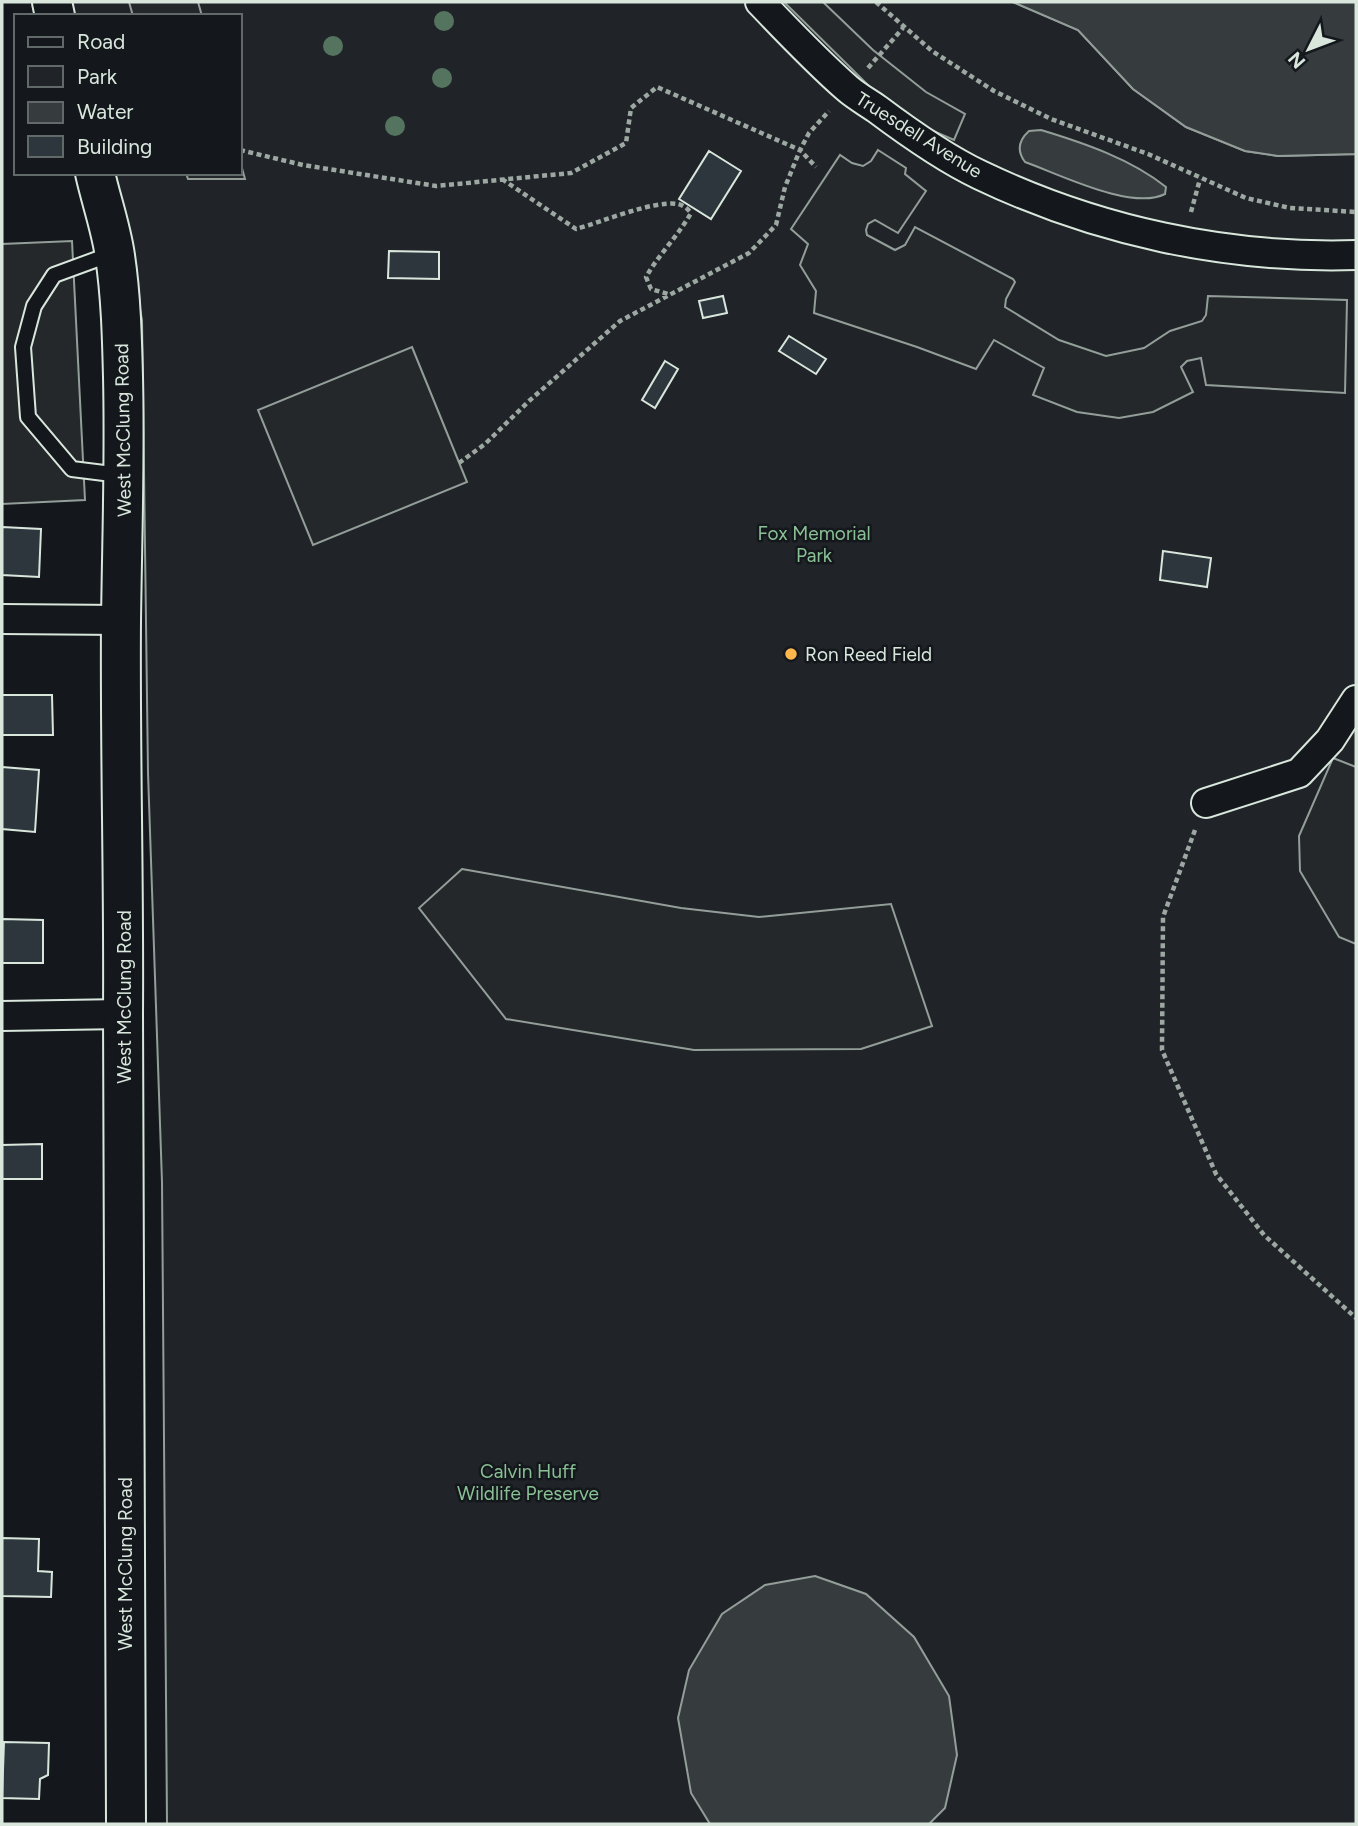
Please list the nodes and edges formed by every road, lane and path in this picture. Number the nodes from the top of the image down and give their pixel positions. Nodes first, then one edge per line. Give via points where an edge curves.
1 (760, 2) edge
2 (876, 2) edge
3 (242, 150) edge
4 (800, 150) junction
5 (816, 167) dead end
6 (95, 175) edge
7 (502, 179) junction
8 (1356, 212) edge
9 (115, 252) junction
10 (1356, 256) edge
11 (669, 294) junction
12 (459, 463) dead end
13 (125, 476) junction
14 (2, 620) edge
15 (121, 620) junction
16 (1356, 700) edge
17 (1206, 803) joint
18 (123, 1014) junction
19 (2, 1016) edge
20 (1356, 1318) edge
21 (126, 1824) edge

1 - 10 street, Truesdell Avenue via 848,90 906,131 978,174 1058,209 1183,242 1274,254
2 - 8 path via 932,51 994,91 1051,119 1246,198 1290,208
3 - 7 path via 436,186
4 - 5 path
4 - 7 path via 657,87 631,108 626,143 571,173
4 - 11 path via 776,225 749,253
6 - 9 street, West McClung Road
7 - 11 path via 576,229 657,205 687,208 691,213 646,277 652,289
9 - 13 street, West McClung Road
9 - 13 lane via 54,275 34,306 23,347 28,417 72,469
11 - 12 path via 620,321
13 - 15 street, West McClung Road
14 - 15 street
15 - 18 street, West McClung Road
16 - 17 street via 1330,740 1299,772
17 - 20 path via 1163,916 1162,1050 1216,1174 1264,1235
18 - 19 street
18 - 21 street, West McClung Road

